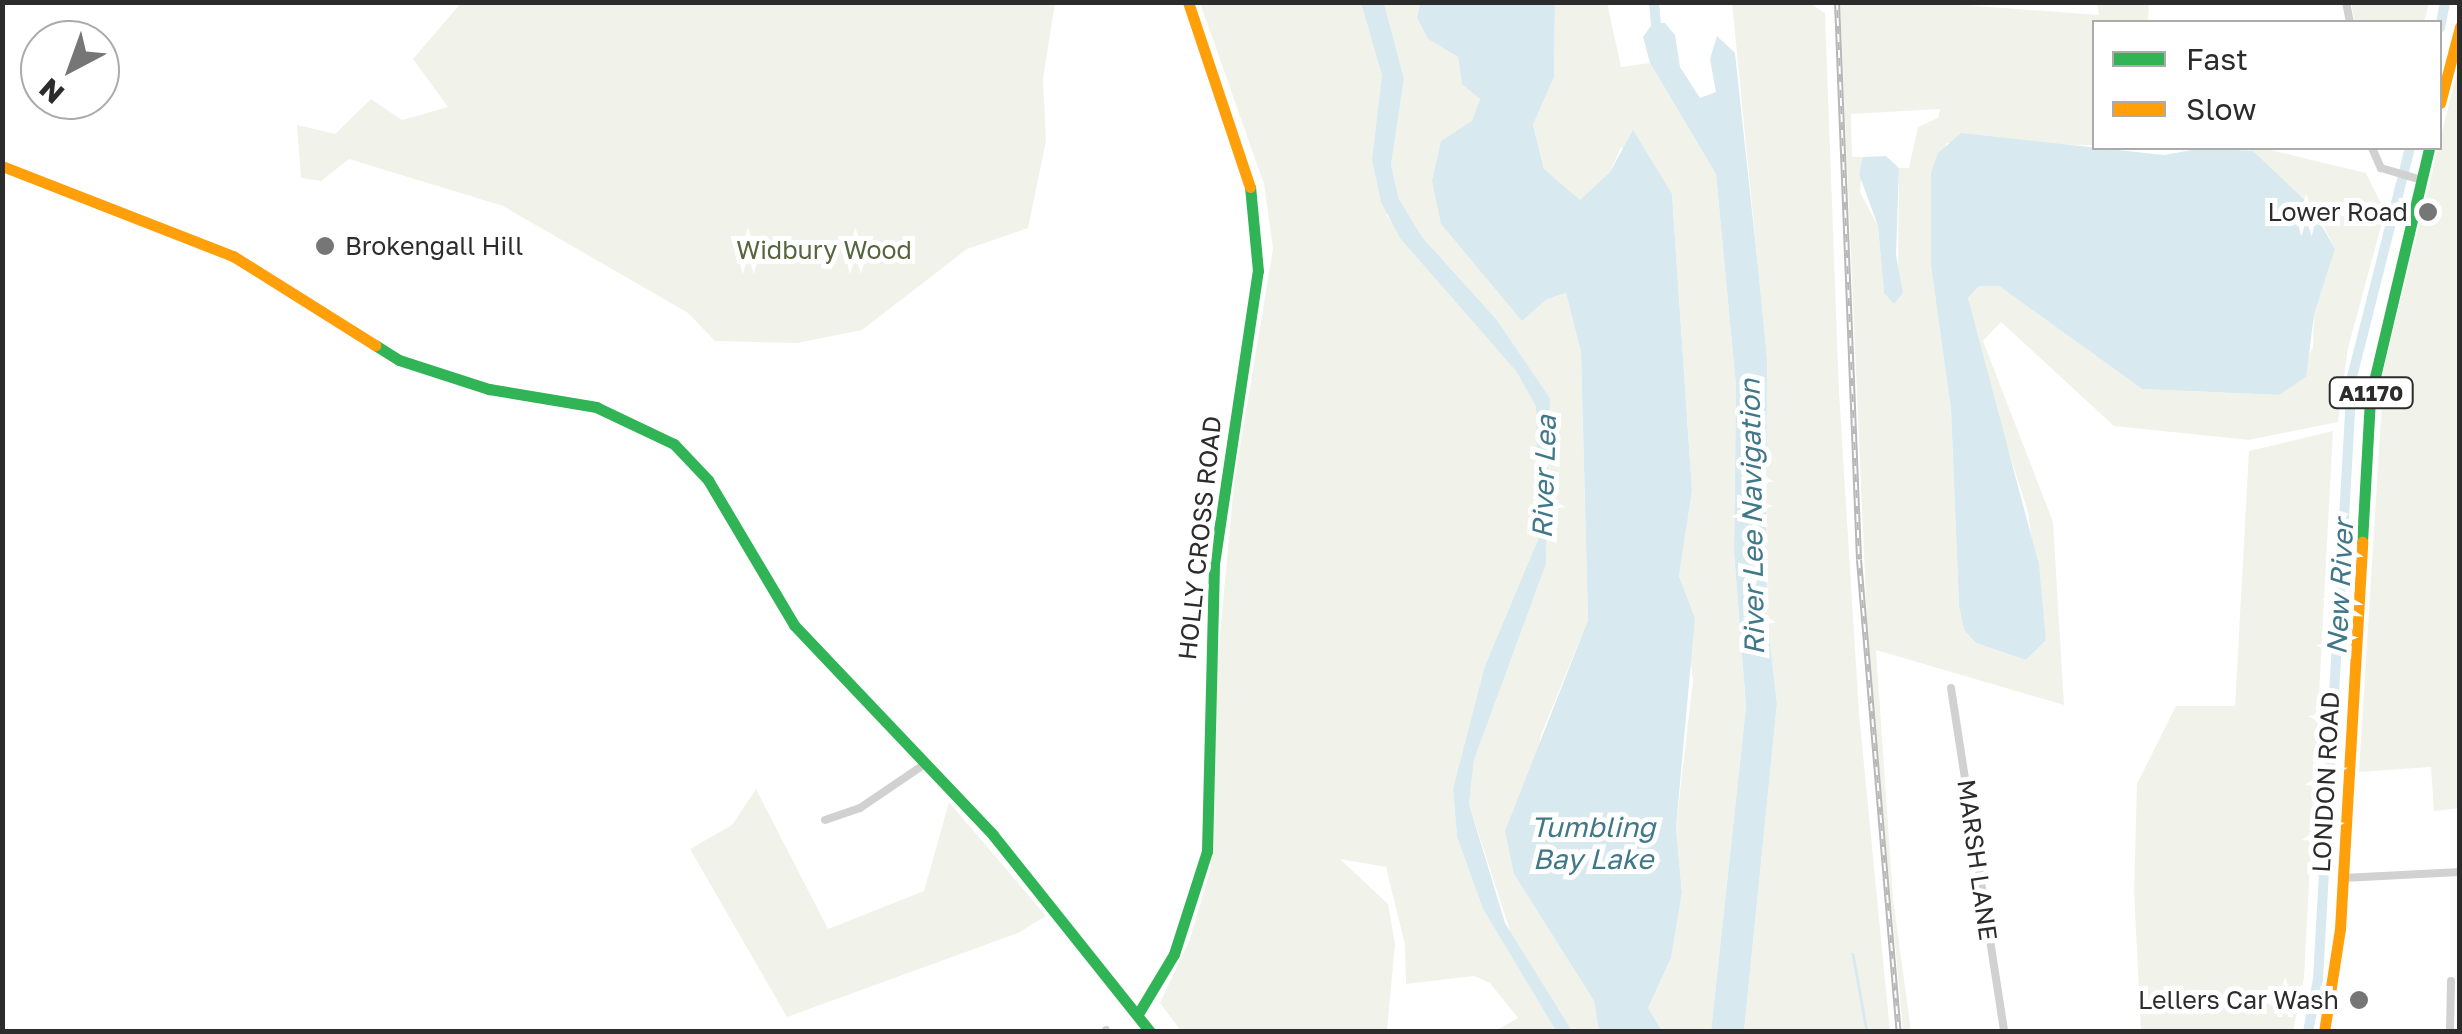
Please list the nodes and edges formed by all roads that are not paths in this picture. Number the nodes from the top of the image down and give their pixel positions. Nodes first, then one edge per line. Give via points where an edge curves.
1 (1188, 2) edge
2 (2460, 27) edge
3 (2442, 95) edge
4 (2373, 150) edge
5 (2429, 150) edge
6 (2, 166) edge
7 (2422, 180) junction
8 (1951, 688) dead end
9 (926, 764) junction
10 (825, 820) dead end
11 (2460, 872) edge
12 (2343, 878) junction
13 (2451, 981) dead end
14 (1138, 1014) junction
15 (1148, 1030) edge
16 (2004, 1032) edge
17 (2324, 1032) edge
18 (2450, 1032) edge

1 - 14 main road, HOLLY CROSS ROAD via 1252,194 1258,271 1214,564 1207,851 1174,954
2 - 3 main road
4 - 7 street via 2376,162 2394,173
5 - 7 main road, A1170
6 - 9 main road via 233,256 399,360 489,388 596,407 653,429 708,480 801,634
7 - 12 main road, LONDON ROAD / A1170 via 2386,314 2367,426
8 - 16 street, MARSH LANE
9 - 10 street via 860,808
9 - 14 main road via 1048,898
11 - 12 street
12 - 17 main road, LONDON ROAD / A1170 via 2337,971
13 - 18 street
14 - 15 main road

